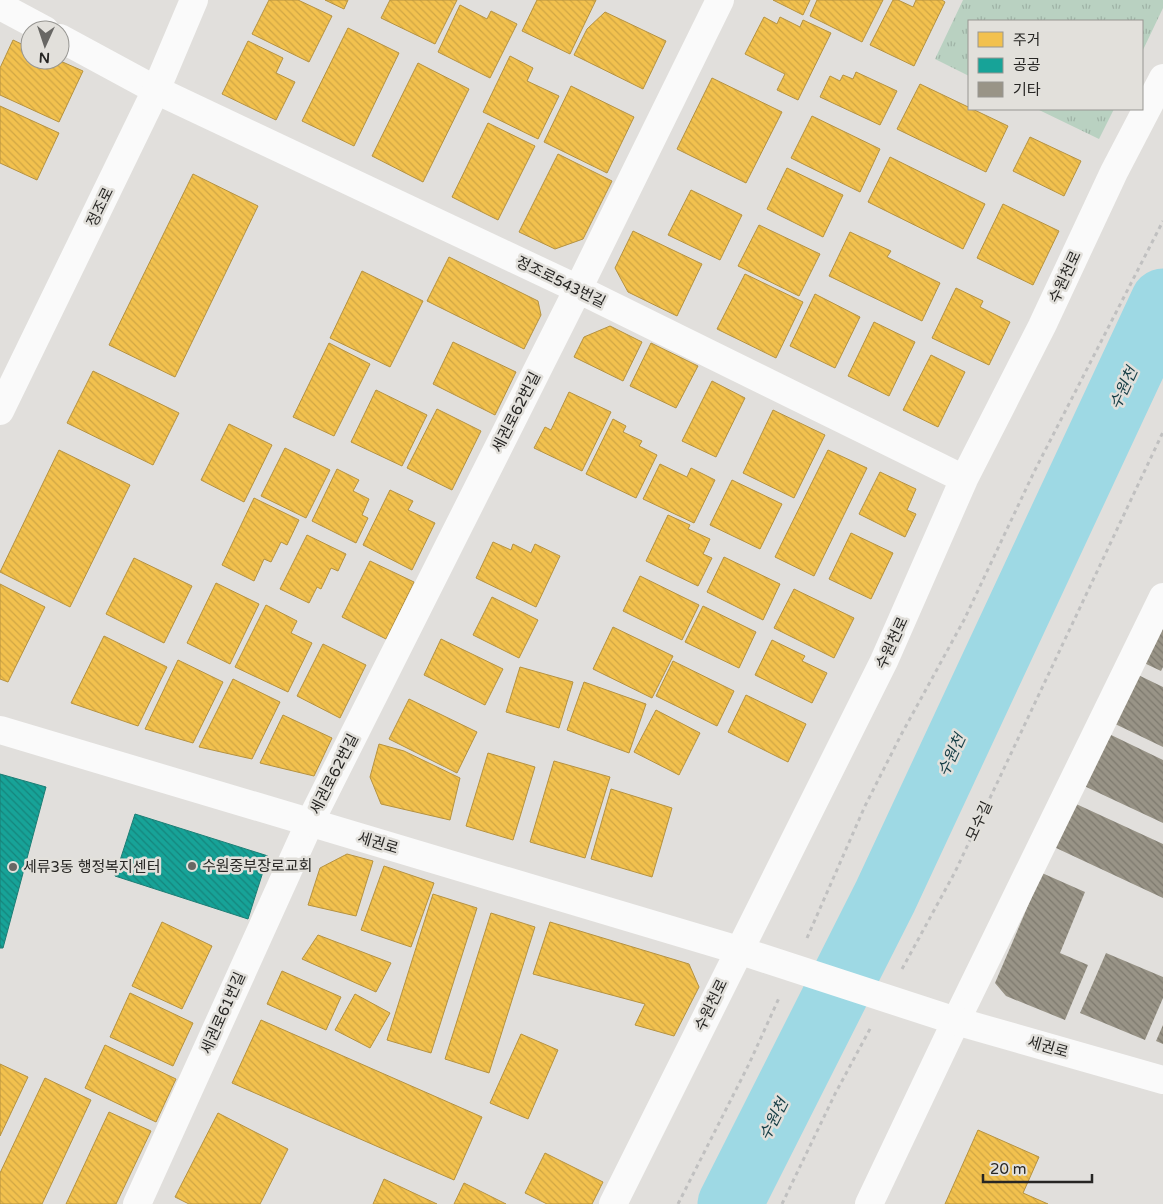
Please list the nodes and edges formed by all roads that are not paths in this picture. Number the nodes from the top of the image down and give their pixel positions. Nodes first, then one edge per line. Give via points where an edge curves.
1 (194, 0) edge
2 (720, 0) edge
3 (0, 6) edge
4 (26, 20) edge
5 (70, 43) edge
6 (1163, 78) edge
7 (156, 90) junction
8 (578, 289) junction
9 (0, 412) edge
10 (964, 478) junction
11 (1163, 597) edge
12 (0, 730) edge
13 (310, 822) junction
14 (747, 953) junction
15 (944, 1017) junction
16 (1163, 1080) edge
17 (137, 1204) edge
18 (613, 1204) edge
19 (869, 1204) edge

1 - 7 street, 정조로
2 - 8 street, 세권로62번길
3 - 4 street
5 - 7 street, 정조로543번길
6 - 10 street, 수원천로
7 - 8 street, 정조로543번길
7 - 9 street, 정조로
8 - 10 street, 정조로543번길
8 - 13 street, 세권로62번길
10 - 14 street, 수원천로 via 884,661
11 - 15 street
12 - 13 street, 세권로
13 - 14 street, 세권로
13 - 17 street, 세권로61번길
14 - 15 street, 세권로
14 - 18 street, 수원천로
15 - 16 street, 세권로
15 - 19 street

